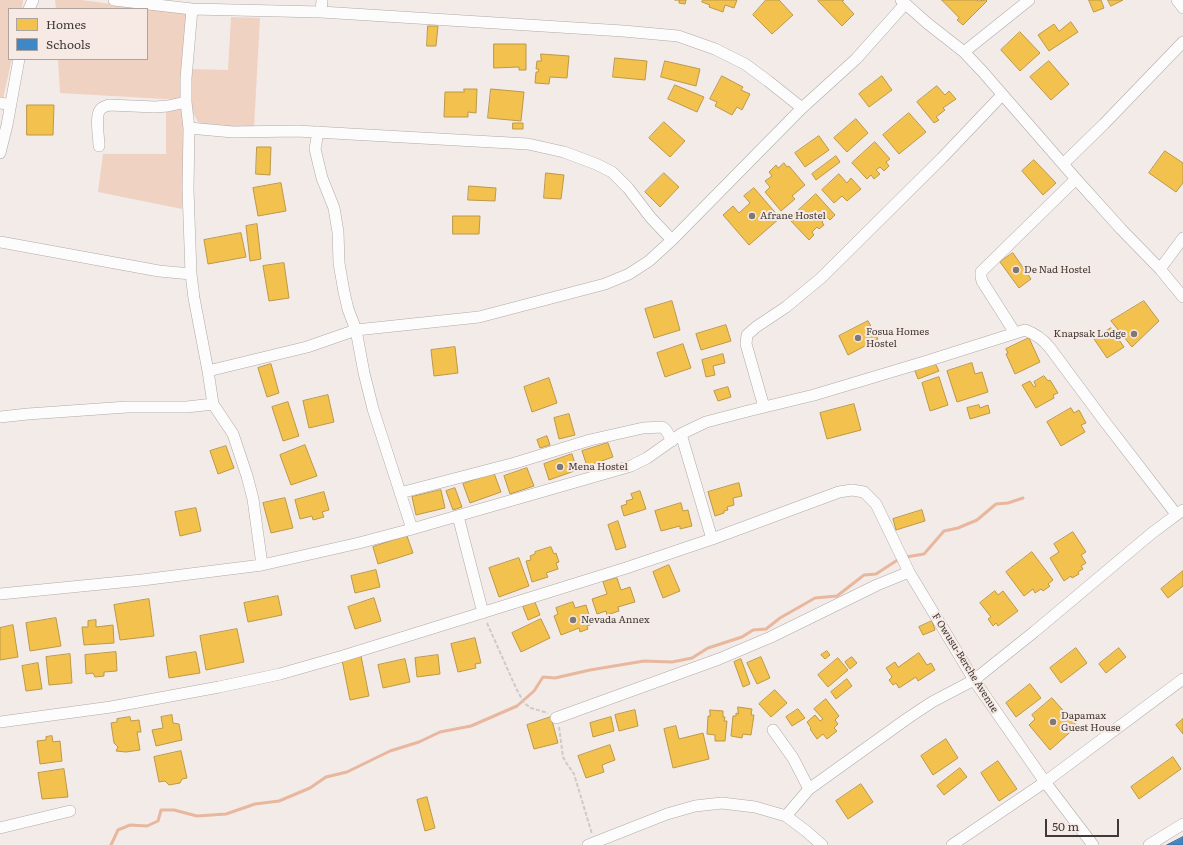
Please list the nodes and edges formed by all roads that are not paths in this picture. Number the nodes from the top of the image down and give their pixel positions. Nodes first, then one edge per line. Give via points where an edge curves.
1 (114, 0) edge
2 (322, 0) edge
3 (1029, 0) edge
4 (1177, 0) edge
5 (903, 2) edge
6 (1183, 8) edge
7 (192, 9) junction
8 (321, 12) junction
9 (1183, 42) edge
10 (964, 52) junction
11 (19, 60) edge
12 (1002, 95) junction
13 (186, 102) junction
14 (5, 104) edge
15 (802, 108) junction
16 (189, 128) junction
17 (318, 132) junction
18 (99, 146) dead end
19 (0, 153) edge
20 (1063, 164) junction
21 (1076, 179) junction
22 (1183, 238) edge
23 (672, 240) junction
24 (0, 242) edge
25 (1160, 269) junction
26 (191, 274) junction
27 (1183, 297) edge
28 (356, 330) junction
29 (1015, 333) junction
30 (208, 371) junction
31 (212, 404) junction
32 (764, 407) junction
33 (0, 417) edge
34 (681, 434) junction
35 (672, 441) junction
36 (400, 493) junction
37 (1180, 512) edge
38 (458, 516) junction
39 (412, 529) junction
40 (712, 539) junction
41 (262, 565) junction
42 (909, 572) junction
43 (0, 594) edge
44 (483, 613) junction
45 (1183, 679) edge
46 (974, 680) junction
47 (556, 718) road end
48 (0, 722) edge
49 (773, 730) dead end
50 (1045, 782) junction
51 (809, 789) junction
52 (70, 811) dead end
53 (786, 816) junction
54 (1183, 824) edge
55 (0, 828) edge
56 (591, 844) edge
57 (822, 845) edge
58 (952, 845) edge
59 (1094, 845) edge
60 (1149, 845) edge

1 - 7 street
2 - 8 street
3 - 10 street
4 - 6 street
5 - 10 street
5 - 15 street via 856,59
7 - 8 street
7 - 13 street
8 - 15 street via 678,36 715,49 745,64
9 - 20 street
10 - 12 street
11 - 14 street
12 - 20 street
12 - 32 street via 821,278 747,336 746,344
13 - 16 street
13 - 18 street via 162,106 104,107 99,111 98,117
14 - 19 street via 7,125
15 - 23 street
16 - 17 street via 233,132
16 - 26 street
17 - 23 street via 528,144 564,152 612,172
17 - 28 street via 315,149 322,178 334,208 344,292
20 - 21 street
21 - 25 street
21 - 29 street via 981,272 982,281
22 - 25 street
23 - 28 street via 649,261 629,274 605,284 480,317
24 - 26 street via 159,271
25 - 27 street
26 - 30 street
28 - 30 street via 307,348
28 - 36 street via 373,409
29 - 32 street via 814,395
29 - 37 street via 1025,330 1044,340 1105,422
30 - 31 street
31 - 33 street via 187,408 127,407
31 - 41 street via 233,434 247,476 253,499
32 - 34 street via 706,422
34 - 35 street
34 - 40 street
35 - 36 street via 662,426 643,428 590,440 515,463
35 - 38 street via 631,466
36 - 39 street
37 - 46 street
38 - 39 street
38 - 44 street
39 - 41 street
40 - 42 street, F Owusu-Berche Avenue via 839,492 864,492 876,504
40 - 44 street
41 - 43 street
42 - 46 street, F Owusu-Berche Avenue
42 - 47 street via 719,659
44 - 48 street via 280,674 219,688 111,707
45 - 50 street
46 - 50 street, F Owusu-Berche Avenue
46 - 51 street via 932,702
49 - 51 street via 793,758
50 - 58 street
50 - 59 street, F Owusu-Berche Avenue
51 - 53 street
52 - 55 street
53 - 56 street via 755,807 722,803 695,806 667,814
53 - 57 street
54 - 60 street

